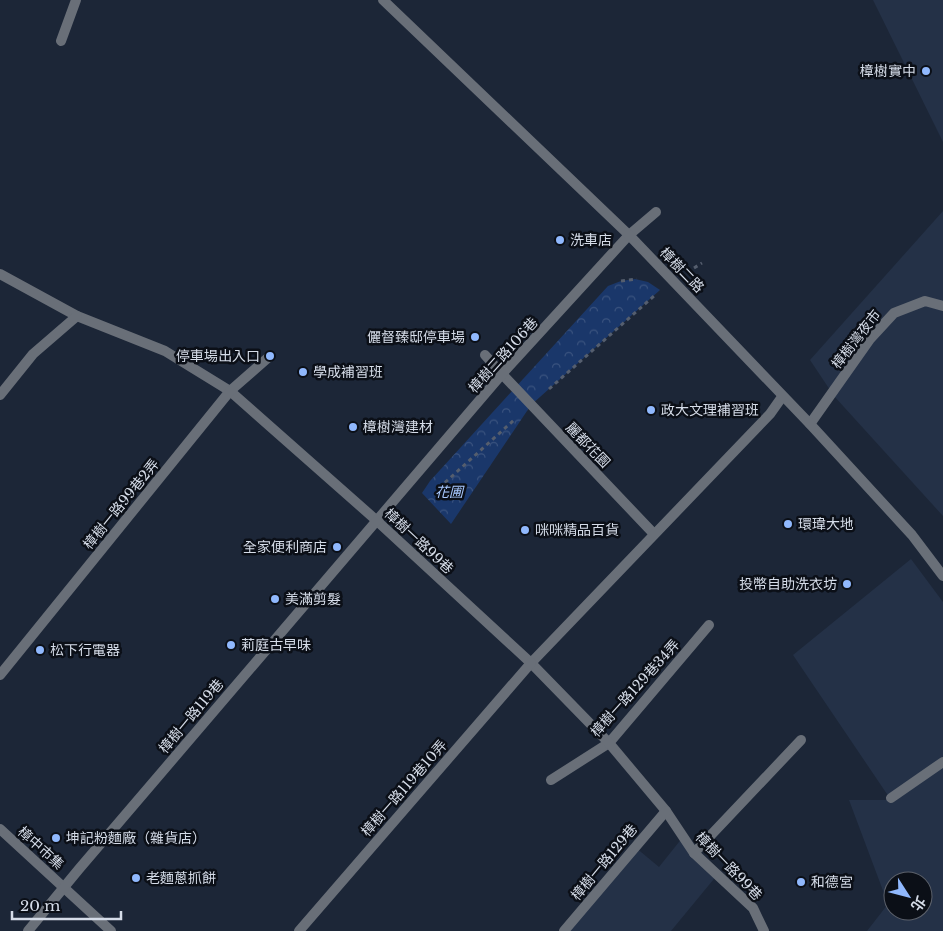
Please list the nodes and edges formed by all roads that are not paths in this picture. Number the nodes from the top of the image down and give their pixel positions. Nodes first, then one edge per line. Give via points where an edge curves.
1 (76, 0) edge
2 (383, 0) edge
3 (61, 41) dead end
4 (656, 212) dead end
5 (629, 235) junction
6 (0, 274) edge
7 (943, 306) edge
8 (76, 316) junction
9 (485, 355) dead end
10 (270, 356) dead end
11 (502, 374) junction
12 (230, 391) junction
13 (0, 395) edge
14 (782, 397) junction
15 (810, 424) junction
16 (376, 520) junction
17 (654, 534) junction
18 (943, 576) edge
19 (709, 625) dead end
20 (531, 663) junction
21 (0, 675) edge
22 (801, 740) dead end
23 (609, 742) junction
24 (943, 762) edge
25 (551, 780) dead end
26 (891, 798) dead end
27 (666, 811) junction
28 (0, 829) edge
29 (694, 853) junction
30 (64, 887) junction
31 (28, 931) edge
32 (111, 931) edge
33 (299, 931) edge
34 (564, 931) edge
35 (764, 931) edge

1 - 3 street
2 - 5 street, 樟樹二路
4 - 5 street, 樟樹二路106巷
5 - 11 street, 樟樹二路106巷
5 - 14 street, 樟樹二路
6 - 8 street, 樟樹一路99巷
7 - 15 street, 樟樹灣夜市 via 925,302 894,314 870,339
8 - 12 street, 樟樹一路99巷 via 165,352
8 - 13 street via 33,354
9 - 11 street, 麗都花園
10 - 12 street, 樟樹一路99巷2弄
11 - 16 street, 樟樹二路106巷
11 - 17 street, 麗都花園
12 - 16 street, 樟樹一路99巷
12 - 21 street, 樟樹一路99巷2弄
14 - 15 street, 樟樹二路
14 - 17 street via 770,414
15 - 18 street, 樟樹二路 via 912,535
16 - 20 street, 樟樹一路99巷
16 - 30 street, 樟樹一路119巷
17 - 20 street
19 - 23 street, 樟樹一路129巷34弄
20 - 23 street, 樟樹一路99巷
20 - 33 street, 樟樹一路119巷10弄
22 - 29 street
23 - 25 street, 樟樹一路129巷34弄
23 - 27 street, 樟樹一路99巷
24 - 26 street
27 - 29 street, 樟樹一路99巷
27 - 34 street, 樟樹一路129巷
28 - 30 street, 樟中市集
29 - 35 street, 樟樹一路99巷 via 753,908
30 - 31 street, 樟樹一路119巷
30 - 32 street, 樟中市集

